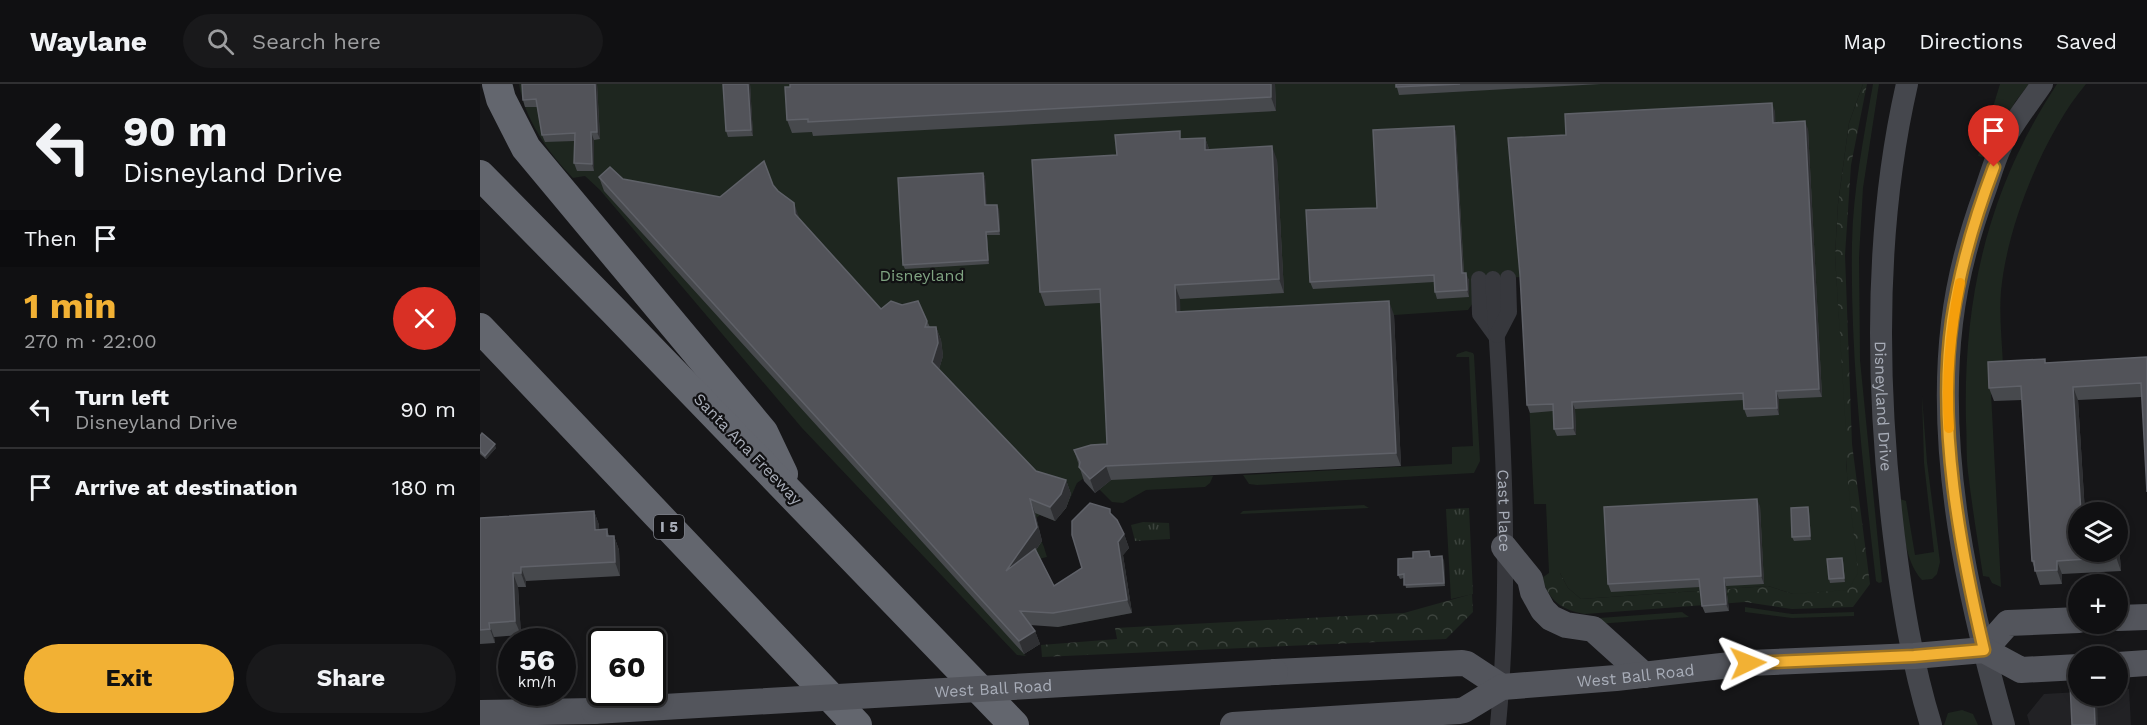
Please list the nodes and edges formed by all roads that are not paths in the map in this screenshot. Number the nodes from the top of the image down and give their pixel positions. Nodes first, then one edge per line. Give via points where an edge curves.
1 (497, 84) edge
2 (1907, 84) edge
3 (2042, 84) edge
4 (480, 175) edge
5 (480, 328) edge
6 (1497, 336) junction
7 (795, 498) junction
8 (1504, 547) junction
9 (2147, 617) edge
10 (2128, 618) edge
11 (2068, 620) edge
12 (1984, 650) junction
13 (1914, 656) junction
14 (2147, 663) edge
15 (2128, 664) edge
16 (2068, 668) edge
17 (1644, 675) junction
18 (1502, 687) junction
19 (480, 713) edge
20 (857, 725) edge
21 (1014, 725) edge
22 (1233, 725) edge
23 (1498, 725) edge
24 (1931, 725) edge
25 (2004, 725) edge

1 - 7 highway via 526,148 763,432
2 - 13 main road, Disneyland Drive via 1894,150 1881,308 1890,500 1902,598
3 - 12 main road via 2001,147 1972,227 1952,320 1948,382 1952,464 1970,590
4 - 7 highway, Santa Ana Freeway
5 - 20 highway, I 5
6 - 6 street, Cast Place via 1480,314 1493,279 1509,312
6 - 8 street, Cast Place
7 - 21 highway, Santa Ana Freeway
8 - 17 main road via 1530,579 1533,592 1551,618 1593,629
8 - 18 street, Cast Place
9 - 10 main road
11 - 12 main road via 2008,623
12 - 13 main road, West Ball Road
12 - 16 main road via 2021,670
12 - 25 main road
13 - 17 main road, West Ball Road via 1748,663
13 - 24 main road, Disneyland Drive
14 - 15 main road
17 - 18 main road, West Ball Road
18 - 19 main road, West Ball Road, bridge via 1461,663 594,711
18 - 22 main road, West Ball Road via 1459,711
18 - 23 street, Cast Place

